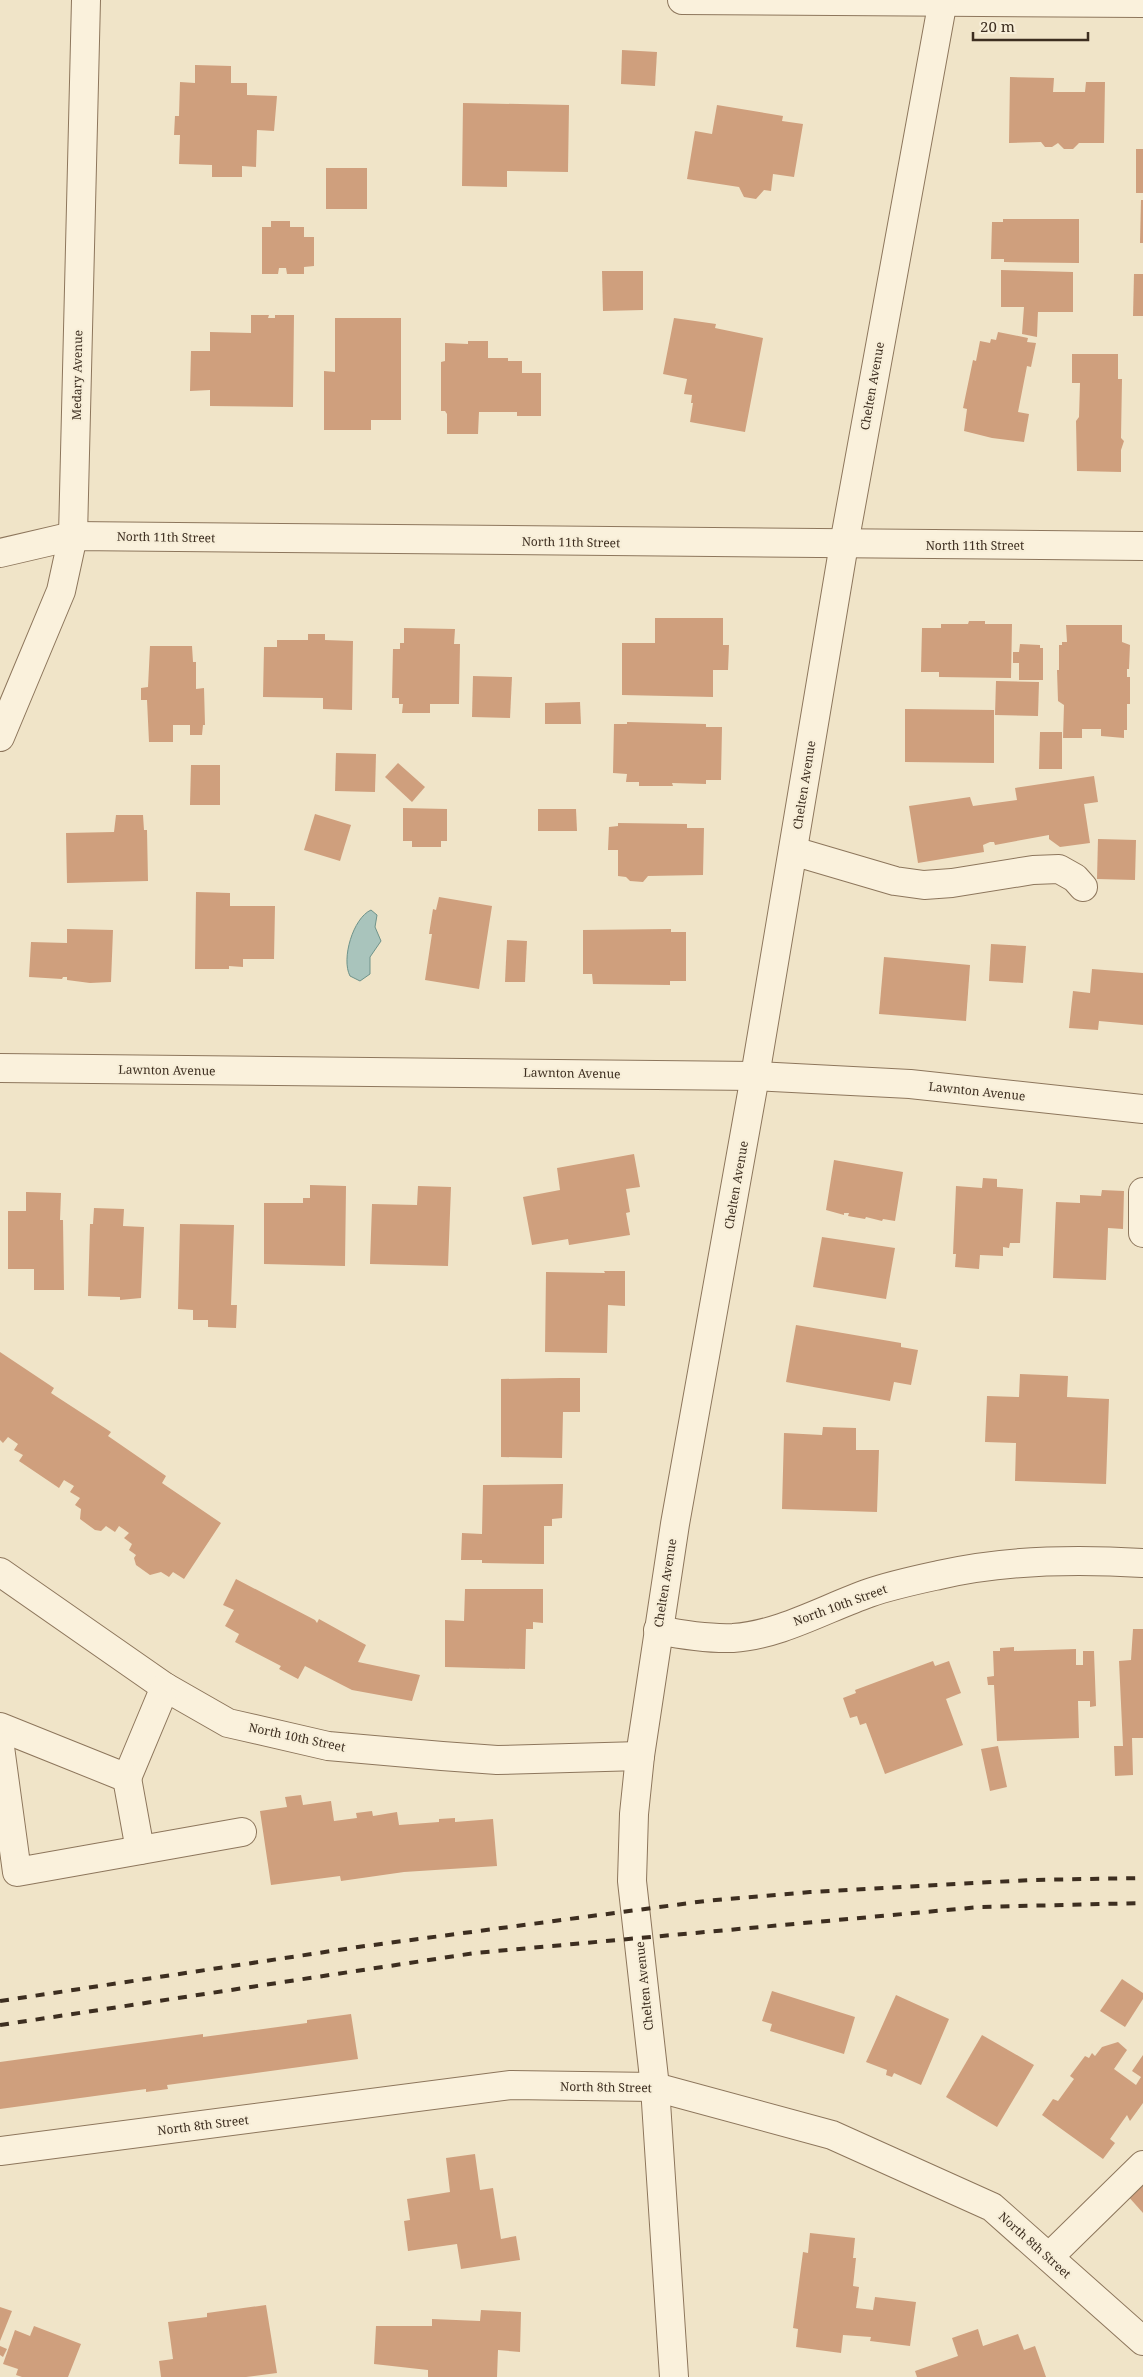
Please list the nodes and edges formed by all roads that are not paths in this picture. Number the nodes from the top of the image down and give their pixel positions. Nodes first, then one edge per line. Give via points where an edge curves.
1 (86, 0) edge
2 (682, 0) edge
3 (943, 0) edge
4 (1143, 3) edge
5 (73, 536) junction
6 (844, 544) junction
7 (1143, 546) edge
8 (0, 553) edge
9 (0, 737) edge
10 (793, 851) junction
11 (1083, 887) dead end
12 (0, 1068) edge
13 (755, 1076) junction
14 (1143, 1109) edge
15 (1143, 1192) edge
16 (1143, 1233) edge
17 (1143, 1563) edge
18 (0, 1572) edge
19 (658, 1630) junction
20 (165, 1687) junction
21 (0, 1727) edge
22 (0, 1748) edge
23 (640, 1756) junction
24 (127, 1778) junction
25 (242, 1832) dead end
26 (140, 1850) junction
27 (655, 2087) junction
28 (0, 2151) edge
29 (1143, 2165) edge
30 (1049, 2257) junction
31 (1143, 2341) edge
32 (674, 2377) edge

1 - 5 street, Medary Avenue
2 - 3 street
3 - 4 street
3 - 6 street, Chelten Avenue
5 - 6 street, North 11th Street
5 - 8 street, North 11th Street
5 - 9 street, Medary Avenue via 61,592
6 - 7 street, North 11th Street
6 - 10 street, Chelten Avenue
10 - 11 street via 895,881 924,885 1058,869 1075,878
10 - 13 street, Chelten Avenue
12 - 13 street, Lawnton Avenue
13 - 14 street, Lawnton Avenue via 910,1084
13 - 19 street, Chelten Avenue
15 - 16 street
17 - 19 street, North 10th Street via 1019,1564 941,1574 871,1592 764,1633 734,1638 701,1638
18 - 20 street, North 10th Street
19 - 23 street, Chelten Avenue
20 - 23 street, North 10th Street via 228,1722 328,1746 497,1760
20 - 24 street
21 - 24 street
22 - 26 street via 18,1872
23 - 27 street, Chelten Avenue via 632,1881
24 - 26 street
25 - 26 street
27 - 28 street, North 8th Street via 511,2085
27 - 30 street, North 8th Street via 832,2135 992,2207
27 - 32 street, Chelten Avenue
29 - 30 street
30 - 31 street, North 8th Street

